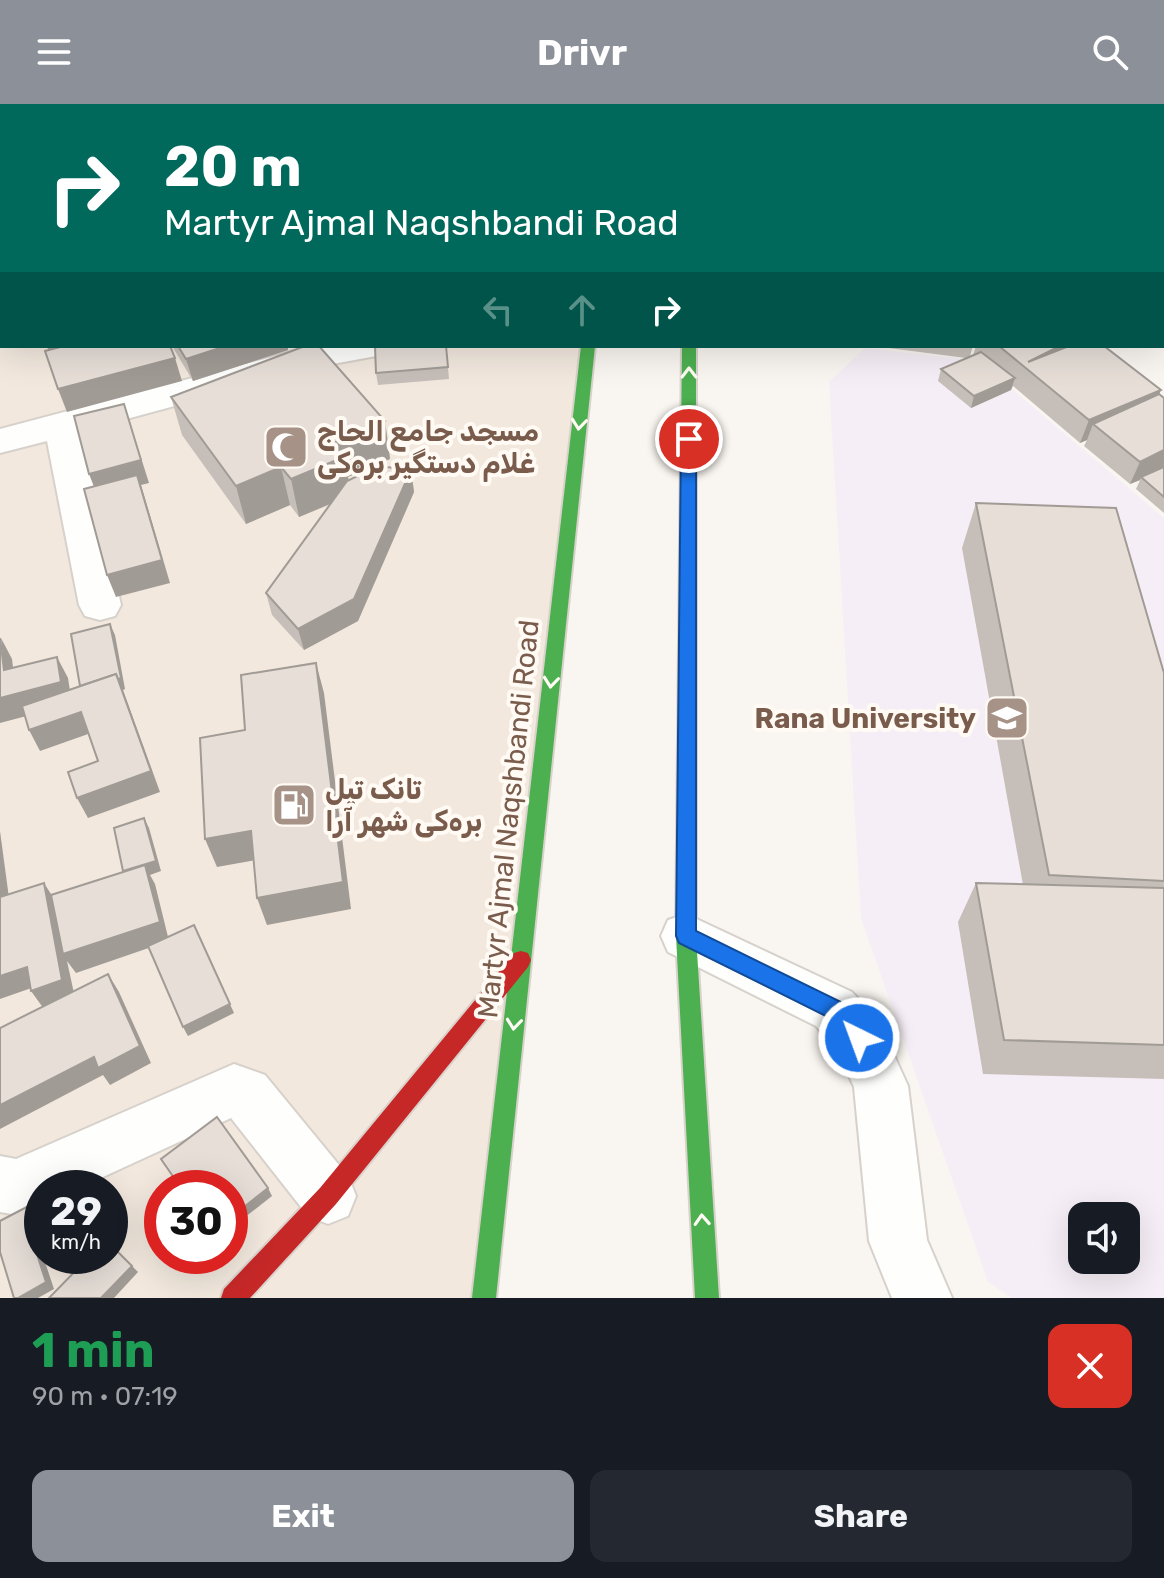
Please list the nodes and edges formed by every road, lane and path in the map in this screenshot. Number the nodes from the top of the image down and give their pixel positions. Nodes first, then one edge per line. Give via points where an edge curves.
1 (346, 348) edge
2 (588, 348) edge
3 (689, 348) edge
4 (318, 350) edge
5 (62, 425) junction
6 (1, 439) edge
7 (100, 605) dead end
8 (686, 936) junction
9 (521, 960) junction
10 (0, 1184) edge
11 (328, 1196) junction
12 (706, 1289) edge
13 (233, 1298) edge
14 (484, 1298) edge
15 (721, 1298) edge
16 (922, 1298) edge

1 - 4 street
2 -> 9 main road, Martyr Ajmal Naqshbandi Road
8 -> 3 main road
4 - 5 street
5 - 6 street
5 - 7 street
12 -> 8 main road
8 - 16 street via 834,1009 859,1038 881,1086 898,1241
9 - 11 main road
9 -> 14 main road, Martyr Ajmal Naqshbandi Road
10 - 11 street via 17,1187 234,1090 246,1094
11 - 13 main road
12 - 15 main road

